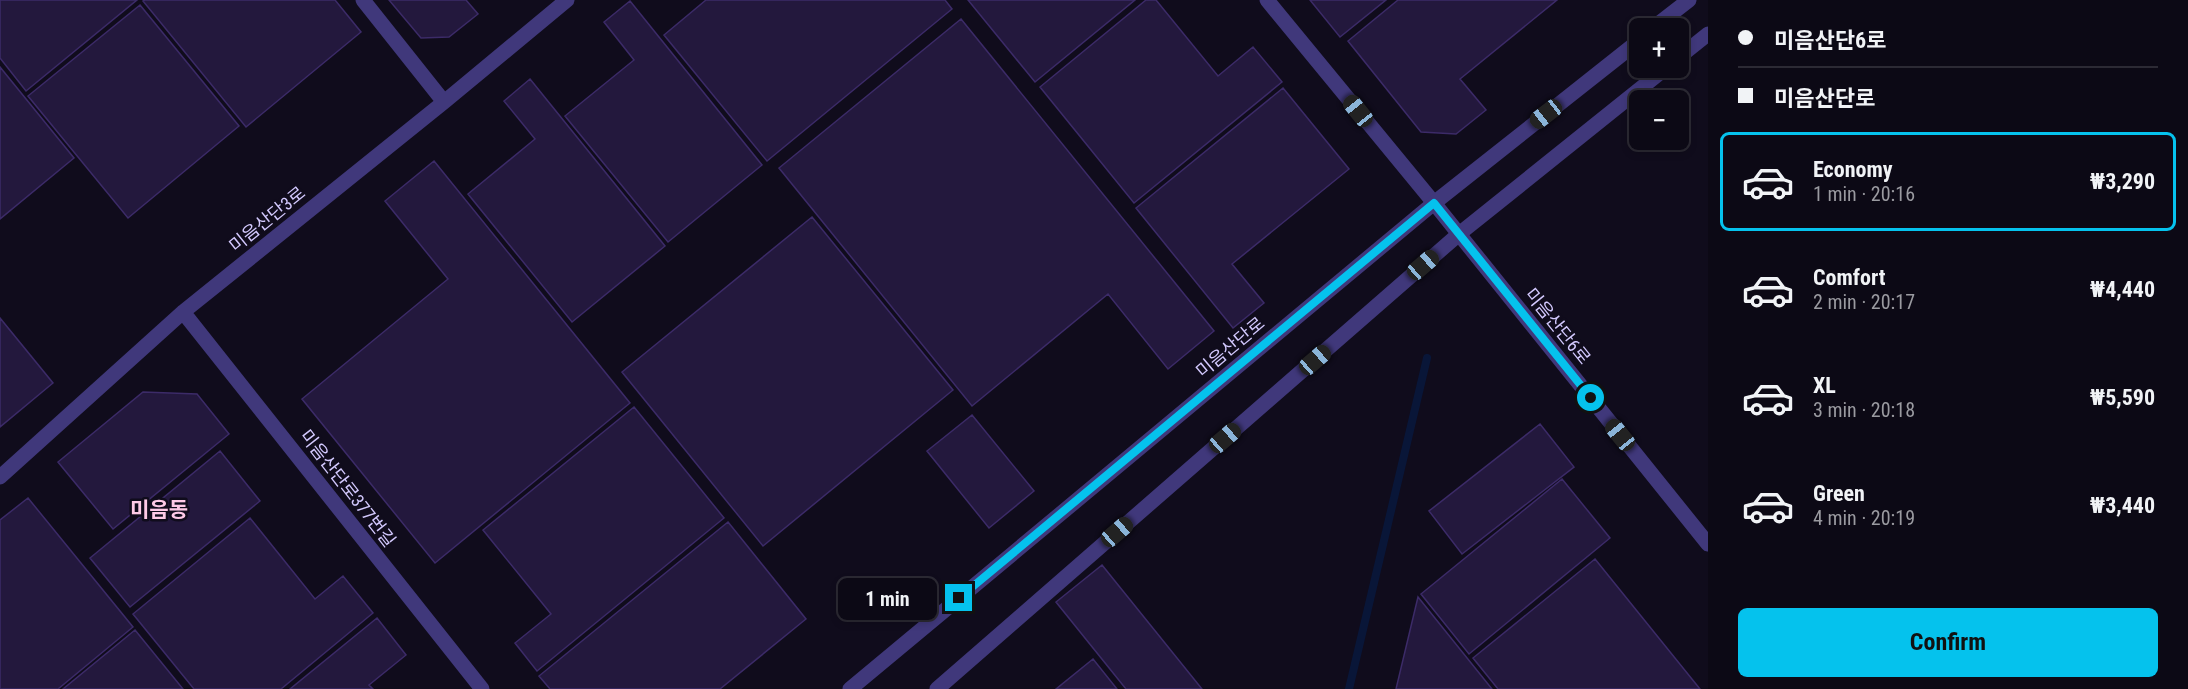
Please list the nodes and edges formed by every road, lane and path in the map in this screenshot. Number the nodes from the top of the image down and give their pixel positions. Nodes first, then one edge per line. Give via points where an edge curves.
1 (363, 0) edge
2 (567, 0) edge
3 (1268, 0) edge
4 (1689, 0) edge
5 (1666, 18) edge
6 (1708, 34) edge
7 (1629, 48) edge
8 (1689, 49) edge
9 (1654, 78) edge
10 (444, 102) junction
11 (1434, 203) junction
12 (1459, 234) junction
13 (183, 312) junction
14 (0, 477) edge
15 (1708, 544) edge
16 (482, 689) edge
17 (850, 689) edge
18 (937, 689) edge

1 - 10 street
2 - 10 street, 미음산단3로
3 - 11 street, 미음산단6로
4 - 5 street
6 - 8 street
7 - 11 street, 미음산단로
9 - 12 street
10 - 13 street, 미음산단3로
11 - 12 street, 미음산단6로
11 - 17 street, 미음산단로
12 - 15 street, 미음산단6로
12 - 18 street
13 - 14 street, 미음산단3로
13 - 16 street, 미음산단로377번길

